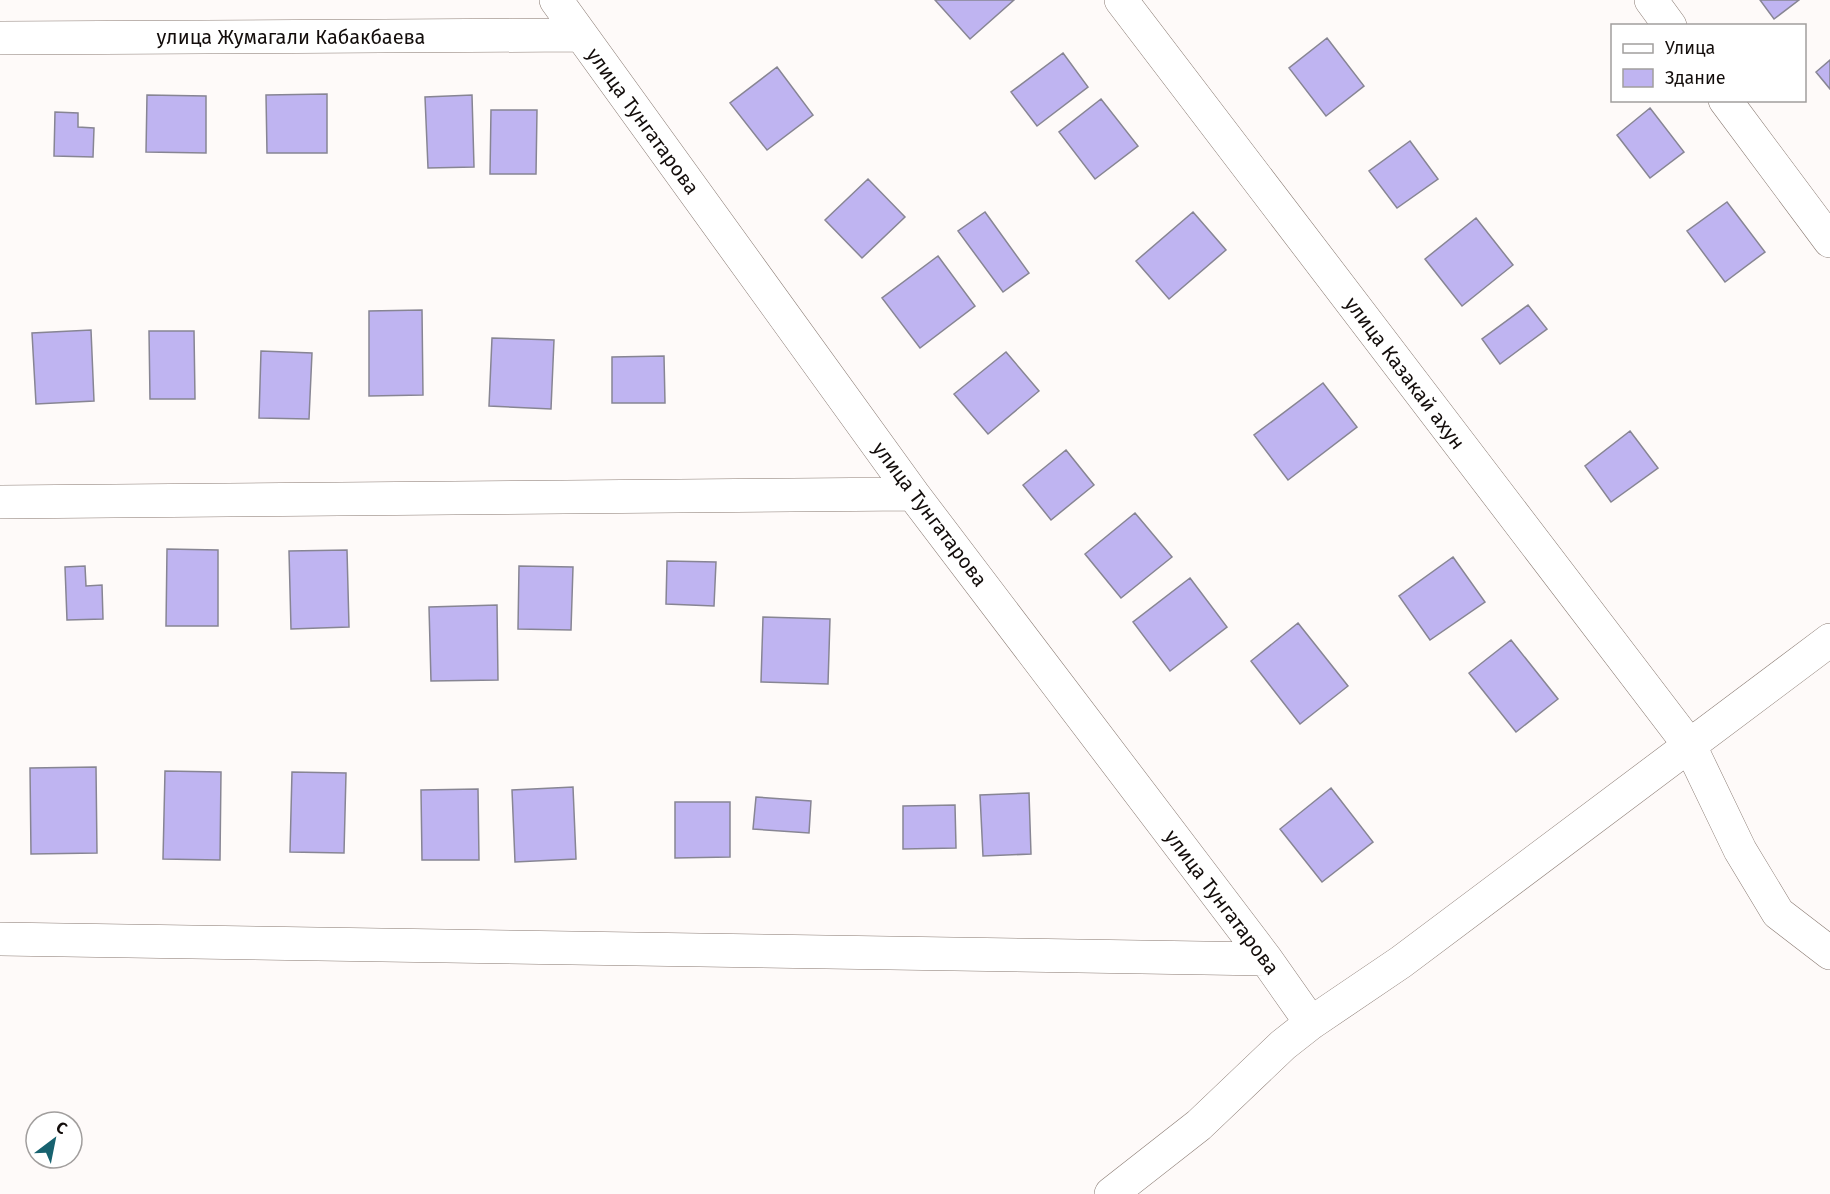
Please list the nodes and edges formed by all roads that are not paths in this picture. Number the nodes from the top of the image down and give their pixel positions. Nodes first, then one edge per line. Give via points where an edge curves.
1 (555, 0) edge
2 (1121, 0) edge
3 (1651, 0) edge
4 (1669, 24) edge
5 (581, 35) junction
6 (0, 38) edge
7 (1726, 102) edge
8 (1830, 242) edge
9 (913, 494) junction
10 (0, 502) edge
11 (1830, 640) edge
12 (1690, 746) junction
13 (0, 939) edge
14 (1830, 953) edge
15 (1266, 959) junction
16 (1311, 1023) junction
17 (1111, 1194) edge

1 - 5 street, улица Тунгатарова
2 - 12 street, улица Казакай ахун
3 - 4 street
5 - 6 street, улица Жумагали Кабакбаева
5 - 9 street, улица Тунгатарова
7 - 8 street
9 - 10 street
9 - 15 street, улица Тунгатарова
11 - 12 street
12 - 14 street, улица Казакай ахун via 1740,850 1778,913
12 - 16 street via 1401,962
13 - 15 street
15 - 16 street, улица Тунгатарова
16 - 17 street via 1199,1125

